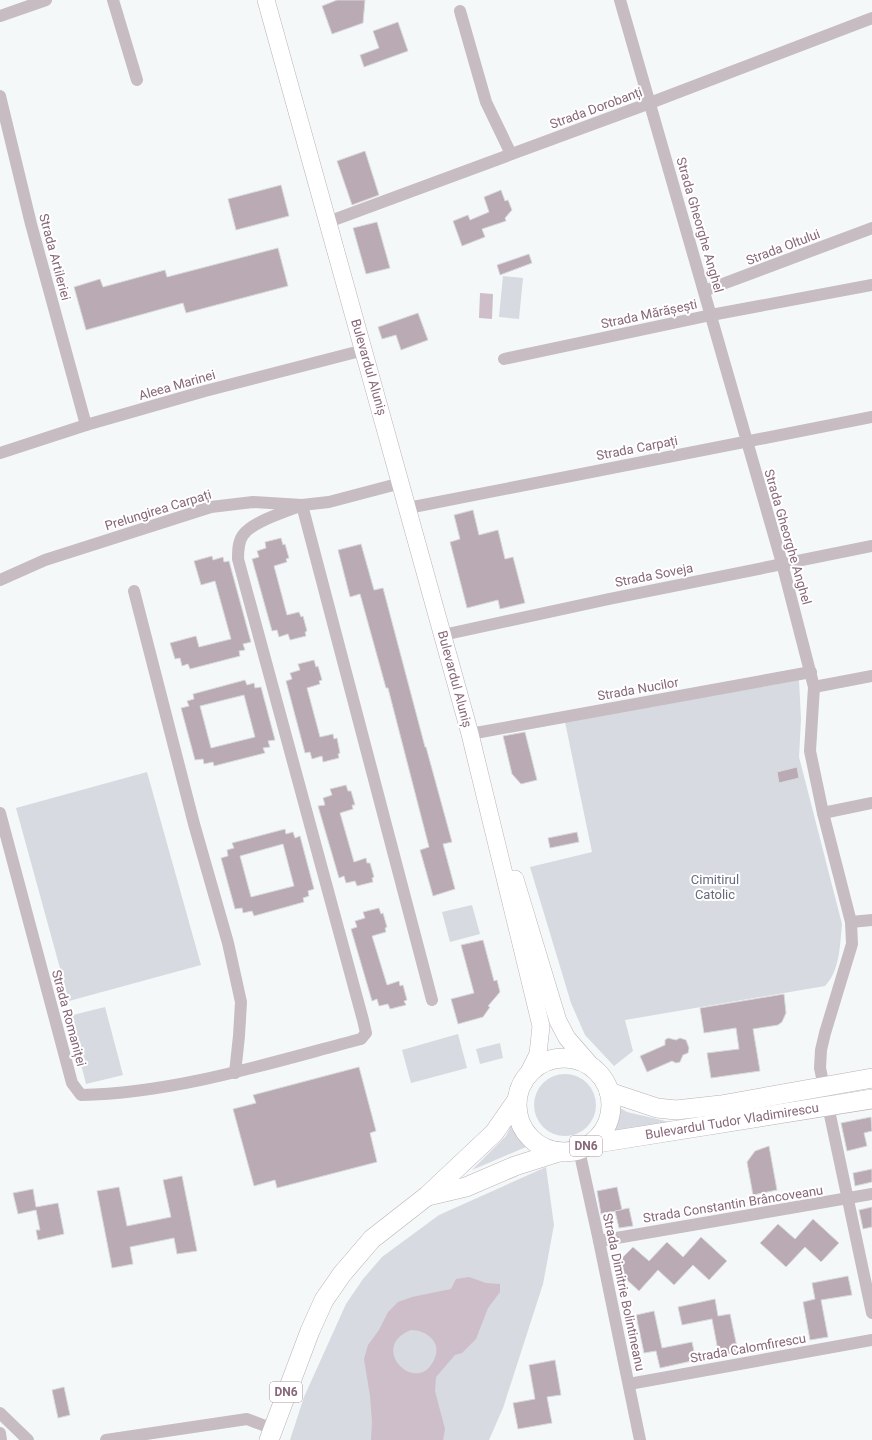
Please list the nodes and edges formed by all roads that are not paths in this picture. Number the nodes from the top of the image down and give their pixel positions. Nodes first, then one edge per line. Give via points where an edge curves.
1 (46, 0) edge
2 (113, 0) edge
3 (266, 0) edge
4 (620, 0) edge
5 (460, 11) dead end
6 (0, 16) edge
7 (872, 18) edge
8 (137, 80) dead end
9 (0, 96) edge
10 (650, 103) junction
11 (511, 154) junction
12 (328, 222) junction
13 (872, 228) edge
14 (872, 285) edge
15 (704, 292) junction
16 (711, 316) junction
17 (364, 350) junction
18 (504, 359) dead end
19 (872, 417) edge
20 (86, 425) junction
21 (747, 441) junction
22 (0, 453) edge
23 (401, 483) junction
24 (302, 505) junction
25 (408, 508) junction
26 (872, 546) edge
27 (782, 564) junction
28 (0, 580) edge
29 (134, 591) dead end
30 (443, 635) junction
31 (811, 672) junction
32 (872, 676) edge
33 (814, 687) junction
34 (470, 734) junction
35 (872, 803) edge
36 (0, 813) edge
37 (823, 813) junction
38 (872, 920) edge
39 (851, 922) junction
40 (432, 1000) dead end
41 (235, 1072) junction
42 (872, 1078) edge
43 (605, 1084) junction
44 (824, 1087) junction
45 (520, 1092) junction
46 (872, 1099) edge
47 (828, 1106) junction
48 (585, 1147) junction
49 (559, 1152) junction
50 (872, 1194) edge
51 (427, 1196) junction
52 (847, 1200) junction
53 (599, 1241) junction
54 (872, 1313) edge
55 (872, 1340) edge
56 (629, 1384) junction
57 (0, 1413) edge
58 (0, 1433) edge
59 (271, 1435) edge
60 (1, 1440) edge
61 (28, 1440) edge
62 (106, 1440) edge
63 (640, 1440) edge

1 - 6 street
2 - 8 street
3 - 12 main road, Bulevardul Aluniș
4 - 10 street, Strada Gheorghe Anghel
5 - 11 street via 486,102
7 - 10 street, Strada Dorobanți
9 - 20 street, Strada Artileriei
10 - 11 street, Strada Dorobanți
10 - 15 street, Strada Gheorghe Anghel
11 - 12 street, Strada Dorobanți
12 - 17 main road, Bulevardul Aluniș
13 - 15 street, Strada Oltului
14 - 16 street, Strada Mărășești
15 - 16 street, Strada Gheorghe Anghel
16 - 18 street, Strada Mărășești
16 - 21 street, Strada Gheorghe Anghel
17 - 20 street, Aleea Marinei
17 - 23 main road, Bulevardul Aluniș
19 - 21 street, Strada Carpați
20 - 22 street, Aleea Marinei
21 - 25 street, Strada Carpați
21 - 27 street, Strada Gheorghe Anghel
23 - 24 street, Prelungirea Carpați via 329,502
23 - 25 main road, Bulevardul Aluniș
24 - 28 street, Prelungirea Carpați via 253,502 211,507 45,560
24 - 40 street
24 - 41 street via 254,525 243,534 238,544 238,559 366,1033 361,1039
25 - 30 main road, Bulevardul Aluniș
26 - 27 street, Strada Soveja
27 - 30 street, Strada Soveja
27 - 31 street, Strada Gheorghe Anghel
29 - 41 street via 194,824 228,943 241,1002
30 - 34 main road, Bulevardul Aluniș
31 - 33 street, Strada Gheorghe Anghel
31 - 34 street, Strada Nucilor
32 - 33 street
33 - 37 street, Strada Gheorghe Anghel via 810,751
34 - 43 main road, Bulevardul Aluniș via 558,1021 567,1038
34 - 45 main road, Bulevardul Aluniș via 541,1026 538,1054
35 - 37 street
36 - 41 street, Strada Romaniței via 72,1083 80,1095 112,1094 219,1078
37 - 39 street, Strada Gheorghe Anghel
38 - 39 street
39 - 44 street, Strada Gheorghe Anghel via 852,944 821,1050 820,1068
42 - 44 main road, Bulevardul Tudor Vladimirescu / DN6
43 - 44 main road, Bulevardul Tudor Vladimirescu / DN6 via 657,1108 676,1110 722,1105
43 - 45 main road, DN6 via 587,1064 560,1059 538,1067 528,1076
43 - 48 main road, DN6 via 611,1108 607,1125 603,1132
44 - 47 street, Strada Gheorghe Anghel
45 - 49 main road, DN6 via 518,1114 526,1132 540,1145
45 - 51 main road, DN6 via 494,1133
46 - 47 main road, Bulevardul Tudor Vladimirescu / DN6
47 - 48 main road, Bulevardul Tudor Vladimirescu / DN6
47 - 52 street, Strada Gheorghe Anghel
48 - 49 main road, DN6
48 - 53 street, Strada Dimitrie Bolintineanu
49 - 51 main road, DN6 via 466,1187
50 - 52 street, Strada Constantin Brâncoveanu
51 - 59 main road, DN6 via 372,1240 342,1274 310,1331
52 - 53 street, Strada Constantin Brâncoveanu
52 - 54 street, Strada Gheorghe Anghel
53 - 56 street, Strada Dimitrie Bolintineanu
55 - 56 street, Strada Calomfirescu
56 - 63 street, Strada Dimitrie Bolintineanu
57 - 61 street
58 - 60 street
59 - 62 street via 247,1418

